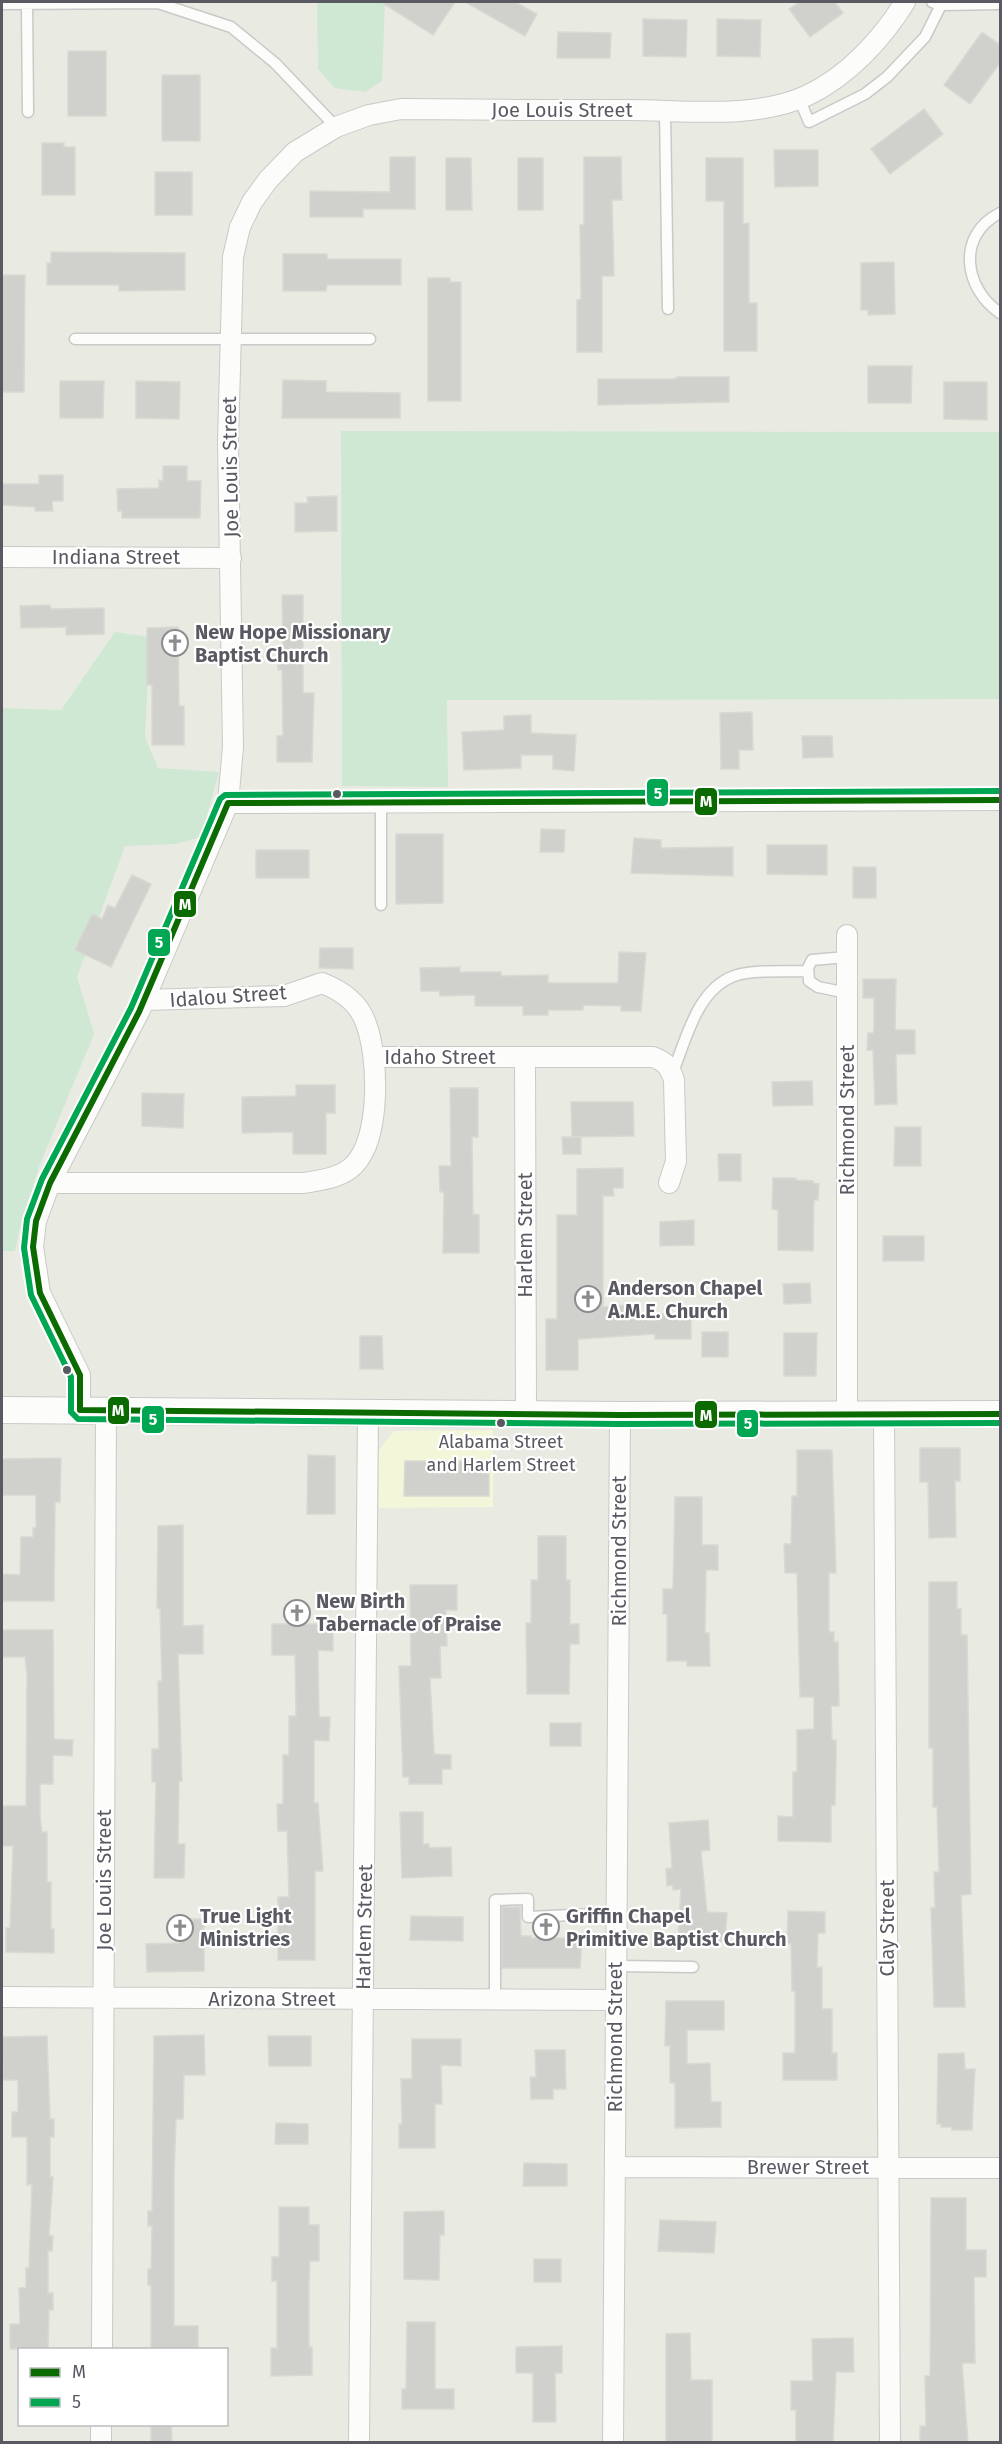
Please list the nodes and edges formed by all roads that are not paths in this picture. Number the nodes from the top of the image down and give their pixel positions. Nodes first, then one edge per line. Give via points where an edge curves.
1 (905, 2) edge
2 (936, 3) edge
3 (2, 4) edge
4 (27, 4) junction
5 (1000, 4) edge
6 (799, 98) junction
7 (665, 110) junction
8 (28, 112) dead end
9 (336, 127) junction
10 (1000, 213) edge
11 (668, 309) dead end
12 (1000, 313) edge
13 (75, 339) dead end
14 (230, 339) junction
15 (370, 339) dead end
16 (2, 557) edge
17 (231, 558) junction
18 (1000, 800) edge
19 (228, 803) junction
20 (381, 803) junction
21 (381, 905) dead end
22 (847, 935) dead end
23 (847, 957) junction
24 (808, 971) junction
25 (847, 993) junction
26 (144, 1000) junction
27 (374, 1057) junction
28 (525, 1057) junction
29 (671, 1072) junction
30 (669, 1183) dead end
31 (50, 1184) junction
32 (2, 1410) edge
33 (80, 1410) junction
34 (106, 1410) junction
35 (369, 1411) junction
36 (526, 1413) junction
37 (847, 1414) junction
38 (884, 1414) junction
39 (1000, 1414) edge
40 (620, 1415) junction
41 (616, 1913) junction
42 (616, 1966) junction
43 (693, 1967) dead end
44 (2, 1997) edge
45 (103, 1998) junction
46 (363, 2000) junction
47 (615, 2000) junction
48 (495, 2001) junction
49 (888, 2167) junction
50 (615, 2168) junction
51 (1000, 2168) edge
52 (102, 2348) edge
53 (101, 2426) edge
54 (101, 2442) edge
55 (359, 2442) edge
56 (613, 2442) edge
57 (890, 2442) edge

1 - 6 street, Joe Louis Street via 879,38 851,65
2 - 5 lane
2 - 6 lane via 925,37 865,94 809,122
3 - 4 lane
4 - 8 lane
4 - 9 lane via 158,3 231,27 275,63
6 - 7 street, Joe Louis Street via 755,108
7 - 9 street, Joe Louis Street via 401,109
7 - 11 lane
9 - 14 street, Joe Louis Street via 295,152 252,202 240,227 233,257
10 - 12 lane via 979,231 971,249 970,270 975,288
13 - 14 lane
14 - 15 lane
14 - 17 street, Joe Louis Street
16 - 17 street, Indiana Street
17 - 19 street, Joe Louis Street via 233,747
18 - 20 street
19 - 20 street
19 - 26 street, Joe Louis Street
20 - 21 lane
22 - 23 street, Richmond Street
23 - 24 lane via 812,960
23 - 25 street, Richmond Street
24 - 25 lane via 809,981 818,987
24 - 29 lane via 735,975 715,987 697,1013
25 - 37 street, Richmond Street
26 - 27 street, Idalou Street via 284,996 322,983 343,991 365,1020
26 - 31 street, Joe Louis Street
27 - 28 street, Idaho Street
27 - 31 street, Idaho Street via 372,1125 363,1154 346,1171 328,1179 304,1183
28 - 29 street, Idaho Street via 653,1057 663,1061
28 - 36 street, Harlem Street
29 - 30 street via 676,1161
31 - 33 street, Joe Louis Street via 36,1221 35,1269 40,1293 80,1375
32 - 33 street
33 - 34 street
34 - 35 street
34 - 45 street, Joe Louis Street
35 - 36 street
35 - 46 street, Harlem Street
36 - 40 street
37 - 38 street
37 - 40 street
38 - 39 street
38 - 49 street, Clay Street
40 - 41 street, Richmond Street
41 - 42 street, Richmond Street
41 - 48 lane via 528,1917 528,1899 495,1900
42 - 43 lane
42 - 47 street, Richmond Street
44 - 45 street, Arizona Street
45 - 46 street, Arizona Street
45 - 52 street, Joe Louis Street
46 - 48 street, Arizona Street
46 - 55 street, Harlem Street
47 - 48 street, Arizona Street
47 - 50 street, Richmond Street
49 - 50 street, Brewer Street
49 - 51 street, Brewer Street
49 - 57 street, Clay Street
50 - 56 street, Richmond Street
53 - 54 street

